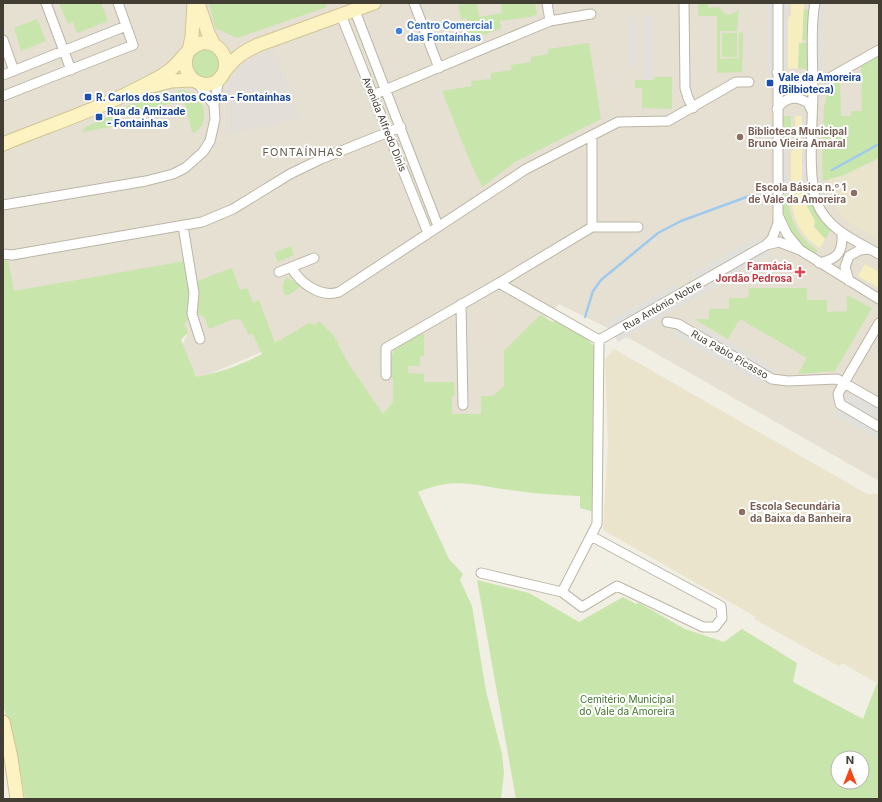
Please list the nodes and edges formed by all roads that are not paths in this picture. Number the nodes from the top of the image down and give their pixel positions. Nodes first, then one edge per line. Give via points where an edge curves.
1 (46, 3) edge
2 (118, 3) edge
3 (194, 3) edge
4 (198, 3) edge
5 (374, 3) edge
6 (414, 3) edge
7 (547, 3) edge
8 (684, 3) edge
9 (778, 3) edge
10 (815, 3) edge
11 (355, 10) junction
12 (591, 14) dead end
13 (341, 15) junction
14 (550, 21) junction
15 (126, 26) junction
16 (3, 40) edge
17 (258, 44) junction
18 (216, 46) junction
19 (879, 50) edge
20 (64, 51) junction
21 (188, 52) junction
22 (438, 68) junction
23 (14, 70) junction
24 (71, 70) junction
25 (777, 72) junction
26 (3, 75) edge
27 (222, 76) junction
28 (813, 76) junction
29 (831, 77) dead end
30 (196, 82) junction
31 (749, 82) dead end
32 (386, 89) junction
33 (134, 90) junction
34 (373, 95) junction
35 (3, 96) edge
36 (214, 105) junction
37 (693, 108) junction
38 (777, 109) junction
39 (813, 115) junction
40 (401, 127) junction
41 (388, 132) junction
42 (592, 136) junction
43 (3, 144) edge
44 (3, 205) edge
45 (778, 214) junction
46 (183, 226) junction
47 (438, 226) junction
48 (592, 227) junction
49 (638, 227) dead end
50 (428, 233) junction
51 (842, 233) junction
52 (766, 245) junction
53 (870, 249) junction
54 (800, 250) junction
55 (3, 254) edge
56 (879, 254) edge
57 (314, 258) dead end
58 (819, 263) junction
59 (291, 267) junction
60 (279, 272) dead end
61 (849, 281) junction
62 (499, 283) junction
63 (877, 299) edge
64 (461, 304) junction
65 (667, 322) dead end
66 (879, 323) edge
67 (200, 339) dead end
68 (599, 340) junction
69 (386, 375) dead end
70 (844, 383) junction
71 (879, 403) edge
72 (463, 405) dead end
73 (879, 427) edge
74 (591, 536) junction
75 (481, 573) dead end
76 (562, 592) junction
77 (3, 722) edge
78 (17, 799) edge

1 - 20 street
2 - 15 street
3 - 21 main road via 192,37
4 - 18 main road via 208,33
5 - 11 main road
6 - 22 street
7 - 14 street
8 - 37 street via 685,88
9 - 25 street
10 - 28 street
11 - 13 main road
11 - 32 street, Avenida Alfredo Dinis
12 - 14 street
13 - 17 main road
13 - 34 street, Avenida Alfredo Dinis
14 - 22 street
15 - 20 street
15 - 24 street via 134,45
16 - 23 street
17 - 18 main road
17 - 27 main road via 232,60
18 - 21 main road via 201,43
18 - 27 main road via 225,58
19 - 29 street
20 - 23 street
20 - 24 street
21 - 30 main road via 186,71
21 - 33 main road via 170,70
22 - 32 street
23 - 26 street
24 - 35 street
25 - 28 street via 785,84 794,88 807,84
25 - 38 street
27 - 30 main road via 205,84
27 - 36 street
28 - 39 street
30 - 33 main road via 172,81
30 - 36 street
31 - 37 street via 736,82
32 - 34 street
32 - 40 street, Avenida Alfredo Dinis
33 - 43 main road
34 - 41 street, Avenida Alfredo Dinis
36 - 44 street via 215,118 210,141 190,164 173,174 146,181
37 - 42 street via 668,121 618,122
38 - 39 street via 785,100 801,98 808,103
38 - 45 street
39 - 51 street via 813,175 817,204 828,221
40 - 41 street
40 - 47 street, Avenida Alfredo Dinis
41 - 46 street via 321,159 220,215
41 - 50 street, Avenida Alfredo Dinis
42 - 47 street via 511,177
42 - 48 street
45 - 52 street via 776,231
45 - 54 street via 787,234
46 - 55 street via 12,255
46 - 67 street via 194,293 192,314
47 - 50 street
48 - 49 street
48 - 62 street
50 - 59 street via 343,290 333,294 318,291 300,279
51 - 53 street
51 - 58 street via 842,244 836,256
52 - 54 street via 779,242
52 - 68 street, Rua António Nobre
53 - 56 street
53 - 61 street via 860,250 848,256 845,267
54 - 58 street
57 - 59 street
58 - 61 street
59 - 60 street
61 - 63 street
62 - 64 street
62 - 68 street
64 - 69 street via 386,348
64 - 72 street
65 - 70 street, Rua Pablo Picasso via 678,324 772,379 837,379
66 - 70 street
68 - 74 street via 598,524
70 - 71 street, Rua Pablo Picasso
70 - 73 street via 838,394 840,404
74 - 76 street
74 - 76 street via 721,606 722,618 715,627 703,627 617,586 582,607
75 - 76 street
77 - 78 main road

